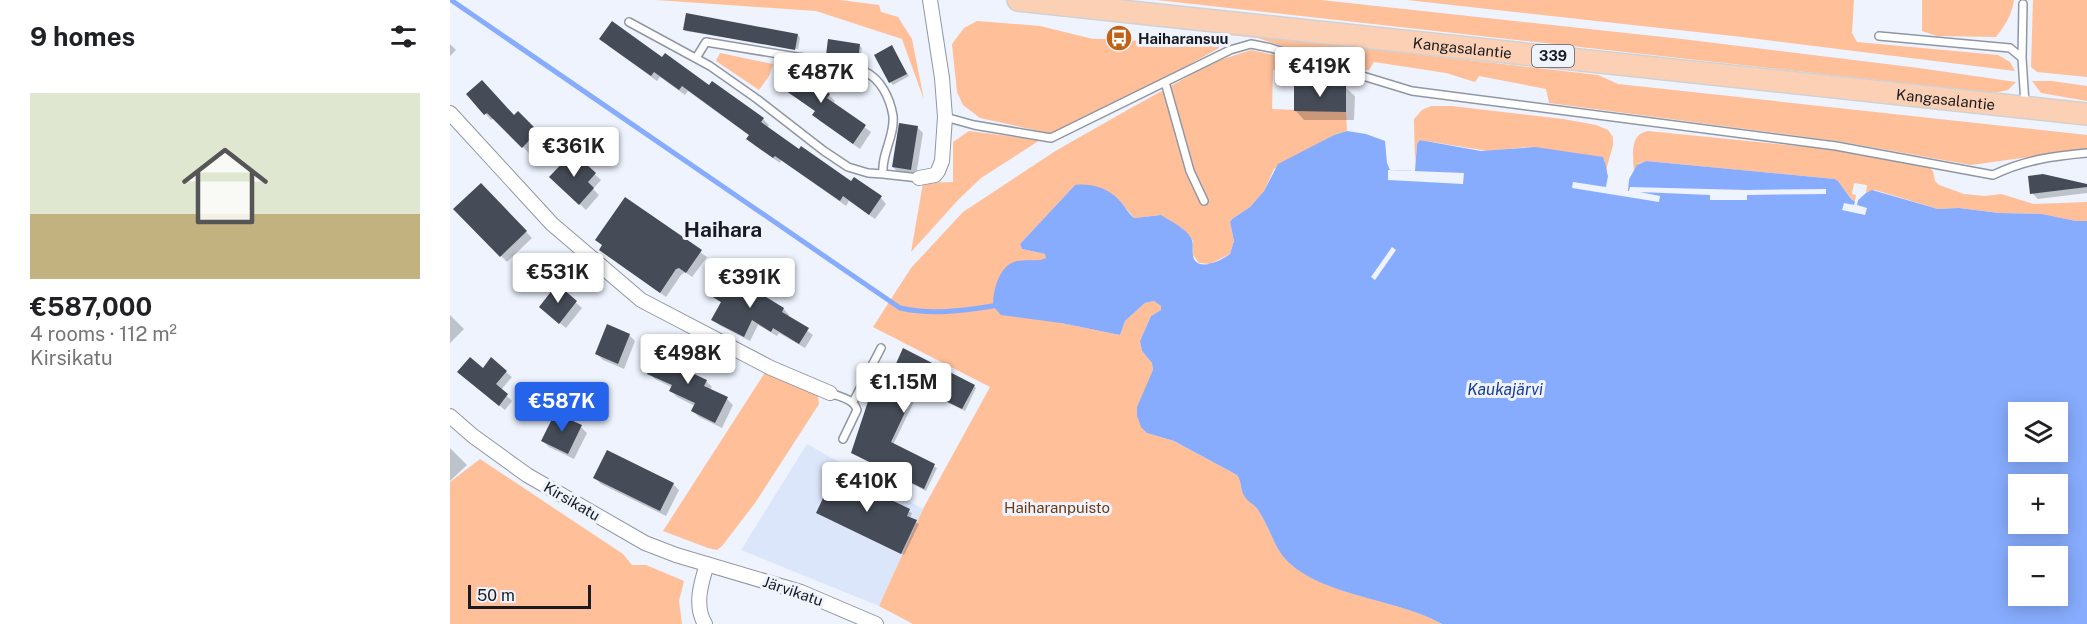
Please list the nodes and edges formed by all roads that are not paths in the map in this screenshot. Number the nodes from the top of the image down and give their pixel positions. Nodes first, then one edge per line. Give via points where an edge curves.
1 (930, 0) edge
2 (1018, 0) edge
3 (2023, 4) dead end
4 (629, 22) dead end
5 (1880, 36) dead end
6 (696, 58) junction
7 (2022, 58) junction
8 (1165, 82) junction
9 (2025, 107) junction
10 (450, 113) edge
11 (2087, 114) edge
12 (945, 117) junction
13 (2087, 153) edge
14 (883, 174) junction
15 (919, 178) joint
16 (1204, 201) dead end
17 (881, 348) dead end
18 (830, 393) joint
19 (853, 402) junction
20 (450, 416) edge
21 (843, 440) dead end
22 (707, 564) junction
23 (705, 624) edge
24 (876, 624) edge

1 - 12 street
2 - 9 main road, Kangasalantie / 339
3 - 7 lane
4 - 6 lane
5 - 7 lane via 2010,48
6 - 14 lane via 848,166
6 - 14 lane via 706,42 838,63 865,71 878,81 893,117
7 - 9 lane
8 - 12 lane via 1051,138
8 - 13 lane via 1251,44 1412,91 1836,146 1993,175 2043,157
8 - 16 lane via 1190,171
9 - 11 main road, Kangasalantie / 339
10 - 18 street via 552,224 641,300 771,368
12 - 15 street via 940,167 934,175
14 - 15 lane
17 - 19 lane
18 - 19 lane
19 - 21 lane via 857,410
20 - 22 street, Kirsikatu via 527,475 645,543
22 - 23 street via 699,599
22 - 24 street, Järvikatu via 801,592

